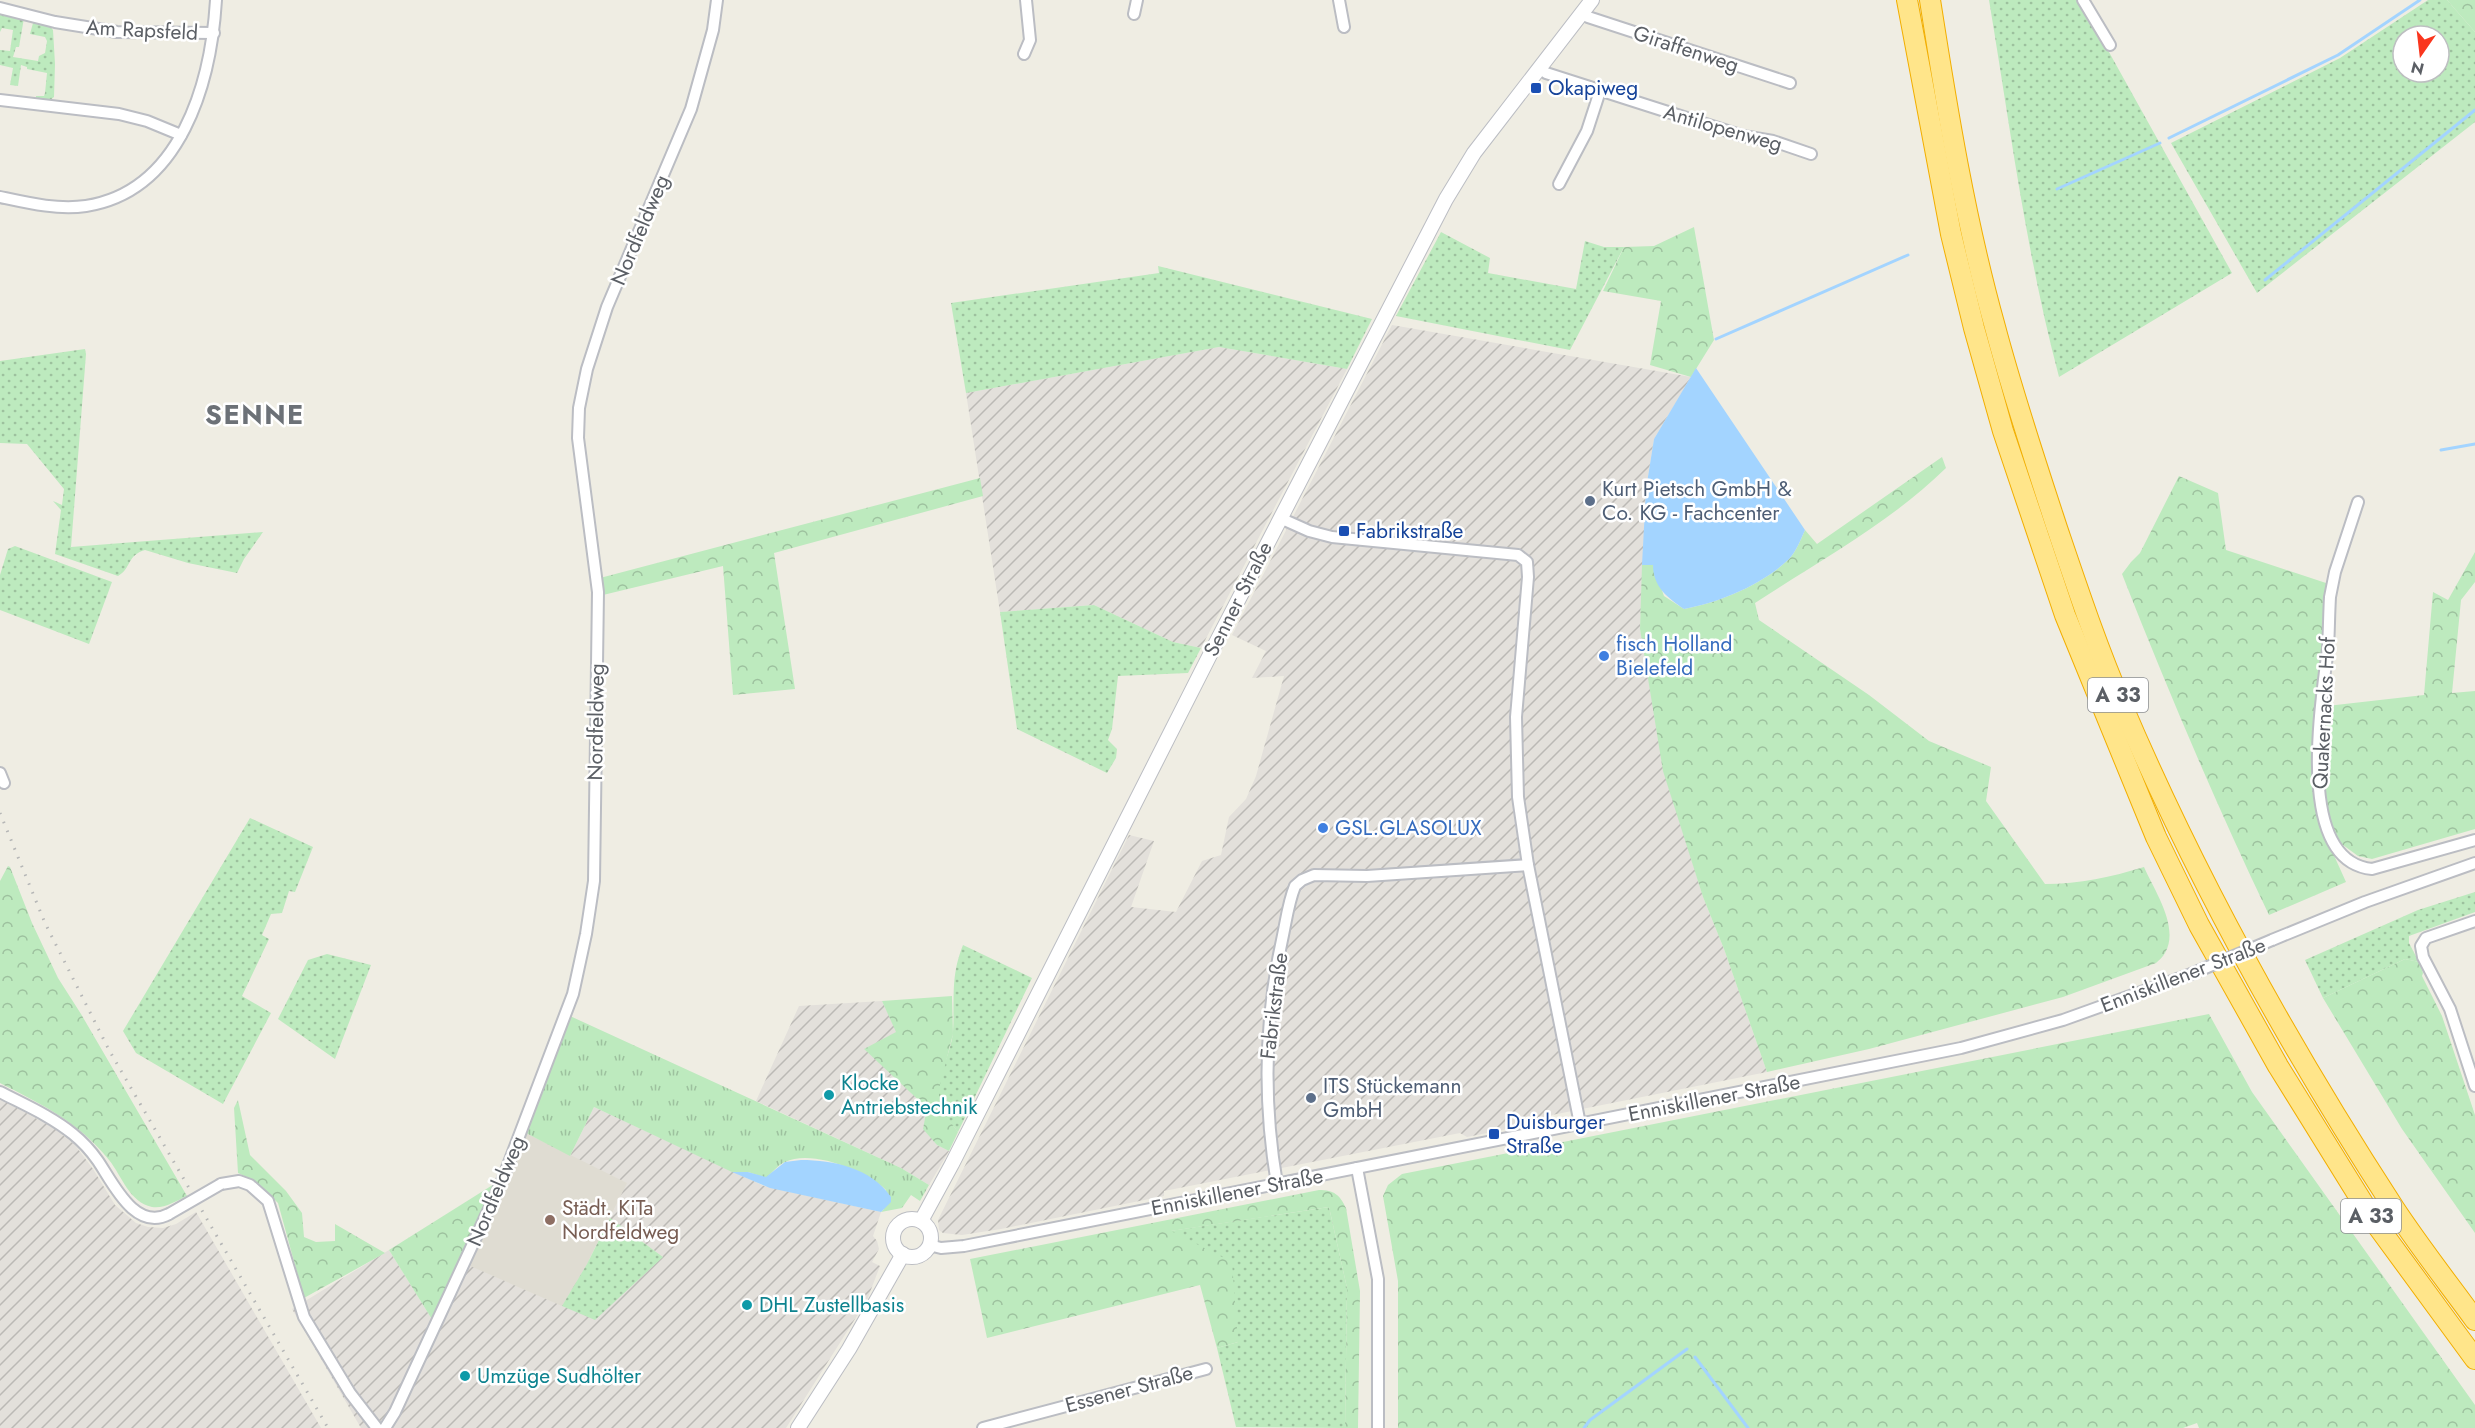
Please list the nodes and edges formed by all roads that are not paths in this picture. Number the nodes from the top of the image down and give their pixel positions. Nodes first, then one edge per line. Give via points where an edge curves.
1 (216, 0) edge
2 (717, 0) edge
3 (1026, 0) edge
4 (1137, 0) edge
5 (1338, 0) edge
6 (1907, 0) edge
7 (1930, 0) edge
8 (2083, 0) edge
9 (1587, 4) edge
10 (0, 9) edge
11 (1134, 14) dead end
12 (1344, 27) dead end
13 (214, 33) junction
14 (2110, 45) dead end
15 (1024, 54) dead end
16 (1540, 68) junction
17 (1790, 83) dead end
18 (1600, 91) junction
19 (0, 100) edge
20 (181, 135) junction
21 (1810, 154) dead end
22 (1559, 184) dead end
23 (0, 197) edge
24 (2358, 502) dead end
25 (1280, 518) junction
26 (2475, 840) edge
27 (2475, 863) edge
28 (1528, 866) junction
29 (2475, 921) edge
30 (2475, 1086) edge
31 (0, 1092) edge
32 (1580, 1124) junction
33 (1357, 1168) junction
34 (1277, 1184) junction
35 (921, 1221) junction
36 (929, 1245) junction
37 (903, 1254) junction
38 (2475, 1320) edge
39 (2475, 1359) edge
40 (1206, 1369) dead end
41 (377, 1428) edge
42 (385, 1428) edge
43 (798, 1428) edge
44 (983, 1428) edge
45 (1378, 1428) edge

1 - 13 street
2 - 42 street, Nordfeldweg via 709,47 691,109 607,307 579,408 578,438 597,603 594,882 573,994 502,1181
3 - 15 street via 1030,40
4 - 11 street
5 - 12 street
6 - 39 highway, A 33 via 1952,234 2003,430 2065,615 2156,837 2199,925 2278,1066 2376,1224
7 - 38 highway, A 33 via 1970,225 1994,324 2022,423 2085,609 2122,704 2220,912 2298,1055 2396,1211
8 - 14 street
9 - 16 street, Senner Straße
9 - 17 street, Giraffenweg via 1588,17
10 - 13 street, Am Rapsfeld via 117,32
13 - 20 street via 200,93
16 - 18 street, Antilopenweg
16 - 25 street, Senner Straße via 1460,173
18 - 21 street, Antilopenweg
18 - 22 street via 1587,131
19 - 20 street via 119,114
20 - 23 street via 146,180 135,189 103,202 64,207
24 - 26 street, Quakernacks Hof via 2330,597 2317,783 2327,828 2351,862 2372,869
25 - 28 street via 1332,537 1518,555 1527,562 1516,761
25 - 35 street, Senner Straße
27 - 32 street, Enniskillener Straße, bridge via 2366,902 2107,1006 2025,1032
28 - 32 street
28 - 34 street, Fabrikstraße via 1367,876 1314,875 1295,886 1277,963 1266,1060
29 - 30 street via 2426,938 2421,946 2453,1019
31 - 41 street, bridge via 72,1133 91,1152 130,1207 152,1217 169,1214 221,1184 239,1181 268,1201 308,1325
32 - 33 street, Enniskillener Straße
33 - 34 street, Enniskillener Straße
33 - 45 street via 1378,1278
34 - 36 street, Enniskillener Straße via 964,1246
35 - 36 street via 929,1231
35 - 37 street via 905,1220 894,1231 895,1247
36 - 37 street via 919,1256
37 - 43 street
40 - 44 street, Essener Straße

